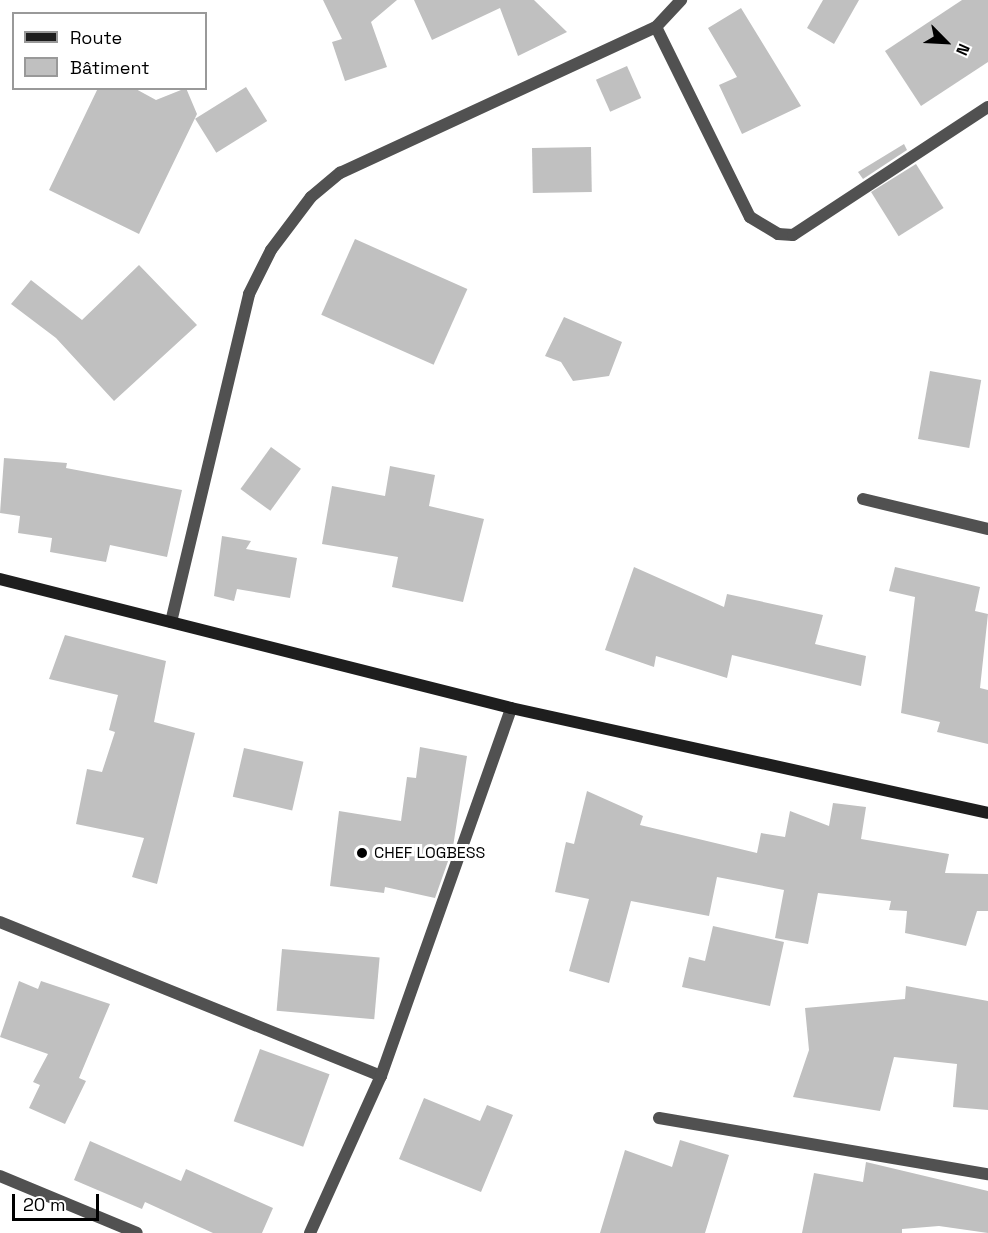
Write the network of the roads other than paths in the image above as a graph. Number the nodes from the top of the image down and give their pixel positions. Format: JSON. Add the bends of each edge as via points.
{"nodes":[{"id":1,"x":681,"y":0,"type":"edge"},
{"id":2,"x":656,"y":27,"type":"junction"},
{"id":3,"x":988,"y":107,"type":"edge"},
{"id":4,"x":863,"y":499,"type":"dead end"},
{"id":5,"x":988,"y":529,"type":"edge"},
{"id":6,"x":0,"y":579,"type":"edge"},
{"id":7,"x":171,"y":622,"type":"junction"},
{"id":8,"x":511,"y":708,"type":"junction"},
{"id":9,"x":988,"y":813,"type":"edge"},
{"id":10,"x":0,"y":922,"type":"edge"},
{"id":11,"x":381,"y":1076,"type":"junction"},
{"id":12,"x":659,"y":1118,"type":"dead end"},
{"id":13,"x":988,"y":1174,"type":"edge"},
{"id":14,"x":0,"y":1176,"type":"edge"},
{"id":15,"x":137,"y":1233,"type":"edge"},
{"id":16,"x":310,"y":1233,"type":"edge"}],
"edges":[{"from":1,"to":2,"type":"street"},
{"from":2,"to":3,"type":"street","via":[[750,217],[778,234],[793,235]]},
{"from":2,"to":7,"type":"street","via":[[340,172],[311,198],[271,250],[249,294]]},
{"from":4,"to":5,"type":"street"},
{"from":6,"to":7,"type":"main road"},
{"from":7,"to":8,"type":"main road"},
{"from":8,"to":9,"type":"main road"},
{"from":8,"to":11,"type":"street"},
{"from":10,"to":11,"type":"street"},
{"from":11,"to":16,"type":"street"},
{"from":12,"to":13,"type":"street"},
{"from":14,"to":15,"type":"street"}]}
